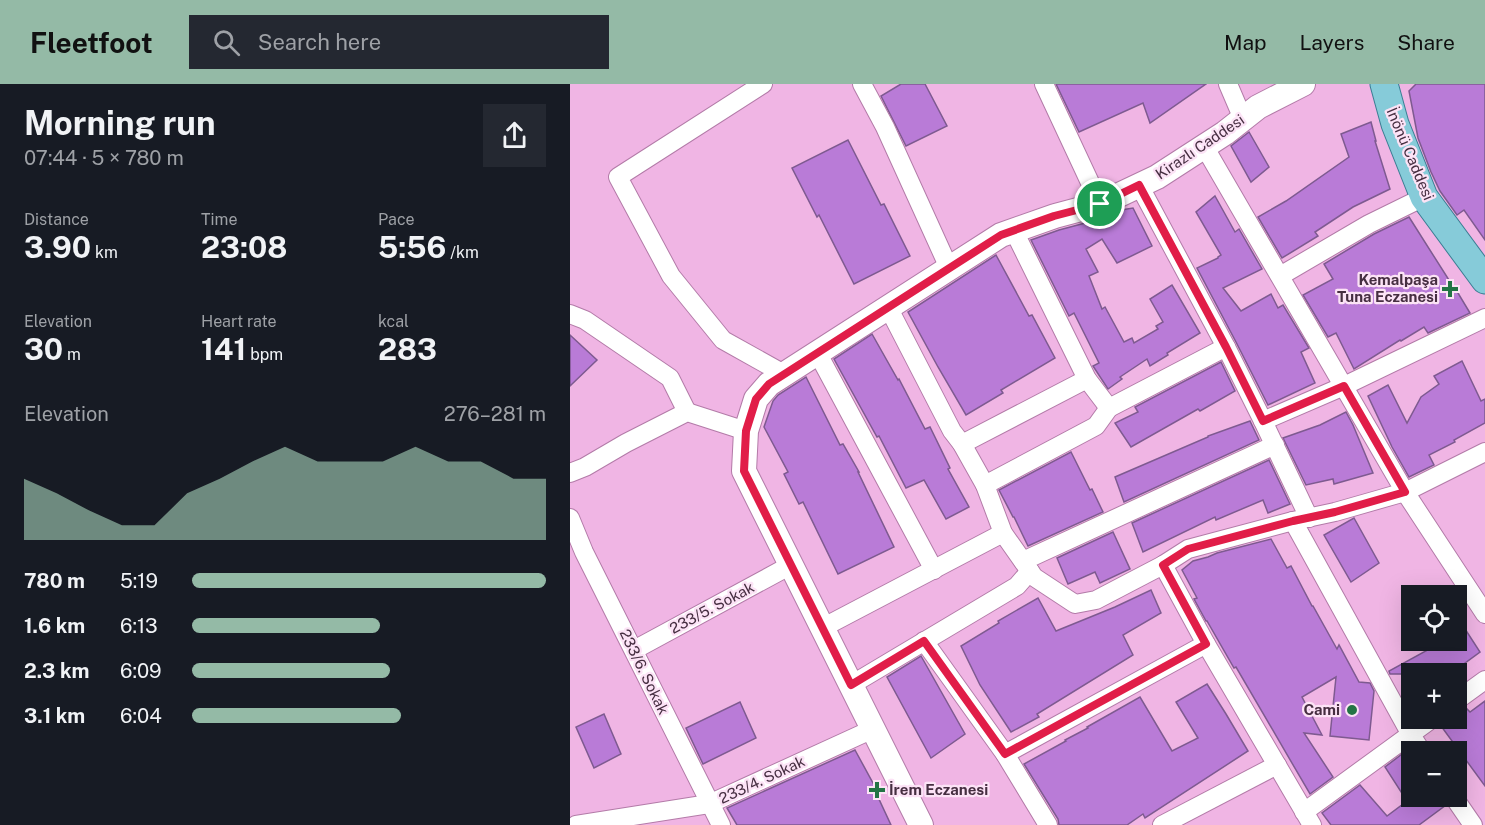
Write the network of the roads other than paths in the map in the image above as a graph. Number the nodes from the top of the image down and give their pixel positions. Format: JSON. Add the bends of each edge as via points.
{"nodes":[{"id":1,"x":763,"y":84,"type":"edge"},
{"id":2,"x":862,"y":84,"type":"edge"},
{"id":3,"x":1044,"y":84,"type":"edge"},
{"id":4,"x":1228,"y":84,"type":"edge"},
{"id":5,"x":1303,"y":84,"type":"edge"},
{"id":6,"x":1384,"y":84,"type":"edge"},
{"id":7,"x":1243,"y":119,"type":"junction"},
{"id":8,"x":1204,"y":146,"type":"junction"},
{"id":9,"x":1139,"y":185,"type":"junction"},
{"id":10,"x":1424,"y":197,"type":"junction"},
{"id":11,"x":1100,"y":204,"type":"junction"},
{"id":12,"x":1014,"y":231,"type":"junction"},
{"id":13,"x":949,"y":268,"type":"junction"},
{"id":14,"x":1280,"y":276,"type":"junction"},
{"id":15,"x":1485,"y":280,"type":"edge"},
{"id":16,"x":888,"y":307,"type":"junction"},
{"id":17,"x":570,"y":314,"type":"edge"},
{"id":18,"x":1485,"y":318,"type":"edge"},
{"id":19,"x":1226,"y":347,"type":"junction"},
{"id":20,"x":817,"y":352,"type":"junction"},
{"id":21,"x":784,"y":374,"type":"junction"},
{"id":22,"x":1087,"y":379,"type":"junction"},
{"id":23,"x":1344,"y":386,"type":"junction"},
{"id":24,"x":1109,"y":408,"type":"junction"},
{"id":25,"x":687,"y":412,"type":"junction"},
{"id":26,"x":1263,"y":421,"type":"junction"},
{"id":27,"x":746,"y":431,"type":"junction"},
{"id":28,"x":962,"y":444,"type":"junction"},
{"id":29,"x":1275,"y":445,"type":"junction"},
{"id":30,"x":1485,"y":452,"type":"edge"},
{"id":31,"x":570,"y":473,"type":"edge"},
{"id":32,"x":985,"y":485,"type":"junction"},
{"id":33,"x":1405,"y":492,"type":"junction"},
{"id":34,"x":570,"y":518,"type":"edge"},
{"id":35,"x":1301,"y":519,"type":"junction"},
{"id":36,"x":1004,"y":533,"type":"junction"},
{"id":37,"x":791,"y":565,"type":"junction"},
{"id":38,"x":1163,"y":565,"type":"junction"},
{"id":39,"x":1026,"y":566,"type":"junction"},
{"id":40,"x":934,"y":570,"type":"junction"},
{"id":41,"x":1485,"y":614,"type":"edge"},
{"id":42,"x":822,"y":628,"type":"junction"},
{"id":43,"x":924,"y":641,"type":"junction"},
{"id":44,"x":1206,"y":644,"type":"junction"},
{"id":45,"x":634,"y":650,"type":"junction"},
{"id":46,"x":1485,"y":680,"type":"edge"},
{"id":47,"x":851,"y":685,"type":"junction"},
{"id":48,"x":1467,"y":693,"type":"edge"},
{"id":49,"x":873,"y":729,"type":"junction"},
{"id":50,"x":1419,"y":729,"type":"edge"},
{"id":51,"x":1411,"y":735,"type":"junction"},
{"id":52,"x":1415,"y":741,"type":"edge"},
{"id":53,"x":1005,"y":754,"type":"junction"},
{"id":54,"x":1277,"y":765,"type":"junction"},
{"id":55,"x":710,"y":804,"type":"junction"},
{"id":56,"x":1461,"y":807,"type":"edge"},
{"id":57,"x":1308,"y":819,"type":"edge"},
{"id":58,"x":576,"y":825,"type":"edge"},
{"id":59,"x":721,"y":825,"type":"edge"},
{"id":60,"x":921,"y":825,"type":"edge"},
{"id":61,"x":1048,"y":825,"type":"edge"},
{"id":62,"x":1162,"y":825,"type":"edge"},
{"id":63,"x":1473,"y":825,"type":"edge"}],
"edges":[{"from":1,"to":21,"type":"street","via":[[618,177],[671,276],[723,340]]},
{"from":2,"to":13,"type":"street"},
{"from":3,"to":11,"type":"street"},
{"from":4,"to":7,"type":"street"},
{"from":5,"to":7,"type":"main road","name":"Kirazlı Caddesi"},
{"from":6,"to":10,"type":"main road","name":"İnönü Caddesi"},
{"from":7,"to":8,"type":"main road","name":"Kirazlı Caddesi"},
{"from":8,"to":9,"type":"main road","name":"Kirazlı Caddesi"},
{"from":8,"to":14,"type":"street"},
{"from":9,"to":11,"type":"main road","name":"Kirazlı Caddesi"},
{"from":9,"to":19,"type":"street"},
{"from":10,"to":14,"type":"street"},
{"from":10,"to":15,"type":"main road","name":"İnönü Caddesi"},
{"from":11,"to":12,"type":"main road","name":"Kirazlı Caddesi"},
{"from":12,"to":13,"type":"main road","name":"Kirazlı Caddesi"},
{"from":12,"to":22,"type":"street"},
{"from":13,"to":16,"type":"main road","name":"Kirazlı Caddesi"},
{"from":14,"to":23,"type":"street"},
{"from":16,"to":20,"type":"main road","name":"Kirazlı Caddesi"},
{"from":16,"to":28,"type":"street"},
{"from":17,"to":25,"type":"street","via":[[585,320],[670,378]]},
{"from":18,"to":23,"type":"street"},
{"from":19,"to":24,"type":"street"},
{"from":19,"to":26,"type":"street"},
{"from":20,"to":21,"type":"main road","name":"Kirazlı Caddesi"},
{"from":20,"to":40,"type":"street"},
{"from":21,"to":27,"type":"main road","name":"Kirazlı Caddesi","via":[[756,399]]},
{"from":22,"to":24,"type":"street"},
{"from":22,"to":28,"type":"street"},
{"from":23,"to":26,"type":"street"},
{"from":23,"to":33,"type":"street"},
{"from":24,"to":32,"type":"street","via":[[1096,426]]},
{"from":25,"to":27,"type":"street"},
{"from":25,"to":31,"type":"street"},
{"from":26,"to":29,"type":"street"},
{"from":27,"to":37,"type":"main road","name":"Kirazlı Caddesi","via":[[744,471]]},
{"from":28,"to":32,"type":"street"},
{"from":29,"to":35,"type":"street"},
{"from":29,"to":39,"type":"street"},
{"from":30,"to":33,"type":"street"},
{"from":32,"to":36,"type":"street"},
{"from":33,"to":35,"type":"street"},
{"from":33,"to":41,"type":"street"},
{"from":34,"to":45,"type":"street","name":"233/6. Sokak"},
{"from":35,"to":38,"type":"street","via":[[1188,549]]},
{"from":35,"to":51,"type":"street"},
{"from":36,"to":39,"type":"street"},
{"from":36,"to":40,"type":"street"},
{"from":37,"to":42,"type":"main road","name":"Kirazlı Caddesi"},
{"from":37,"to":45,"type":"street","name":"233/5. Sokak"},
{"from":38,"to":39,"type":"street","via":[[1096,600],[1075,604],[1034,577]]},
{"from":38,"to":44,"type":"street"},
{"from":39,"to":43,"type":"street","via":[[1017,586]]},
{"from":40,"to":42,"type":"street"},
{"from":42,"to":47,"type":"main road","name":"Kirazlı Caddesi"},
{"from":43,"to":47,"type":"street"},
{"from":43,"to":53,"type":"street"},
{"from":44,"to":53,"type":"street"},
{"from":44,"to":54,"type":"street"},
{"from":45,"to":55,"type":"street","name":"233/6. Sokak"},
{"from":46,"to":48,"type":"street"},
{"from":47,"to":49,"type":"main road","name":"Kirazlı Caddesi"},
{"from":49,"to":55,"type":"street","name":"233/4. Sokak"},
{"from":49,"to":60,"type":"main road","name":"Kirazlı Caddesi"},
{"from":50,"to":51,"type":"street"},
{"from":51,"to":52,"type":"street"},
{"from":51,"to":57,"type":"street"},
{"from":53,"to":61,"type":"street"},
{"from":54,"to":57,"type":"street"},
{"from":54,"to":62,"type":"street"},
{"from":55,"to":58,"type":"street","name":"233/4. Sokak"},
{"from":55,"to":59,"type":"street","name":"233/6. Sokak"},
{"from":56,"to":63,"type":"street"}]}
